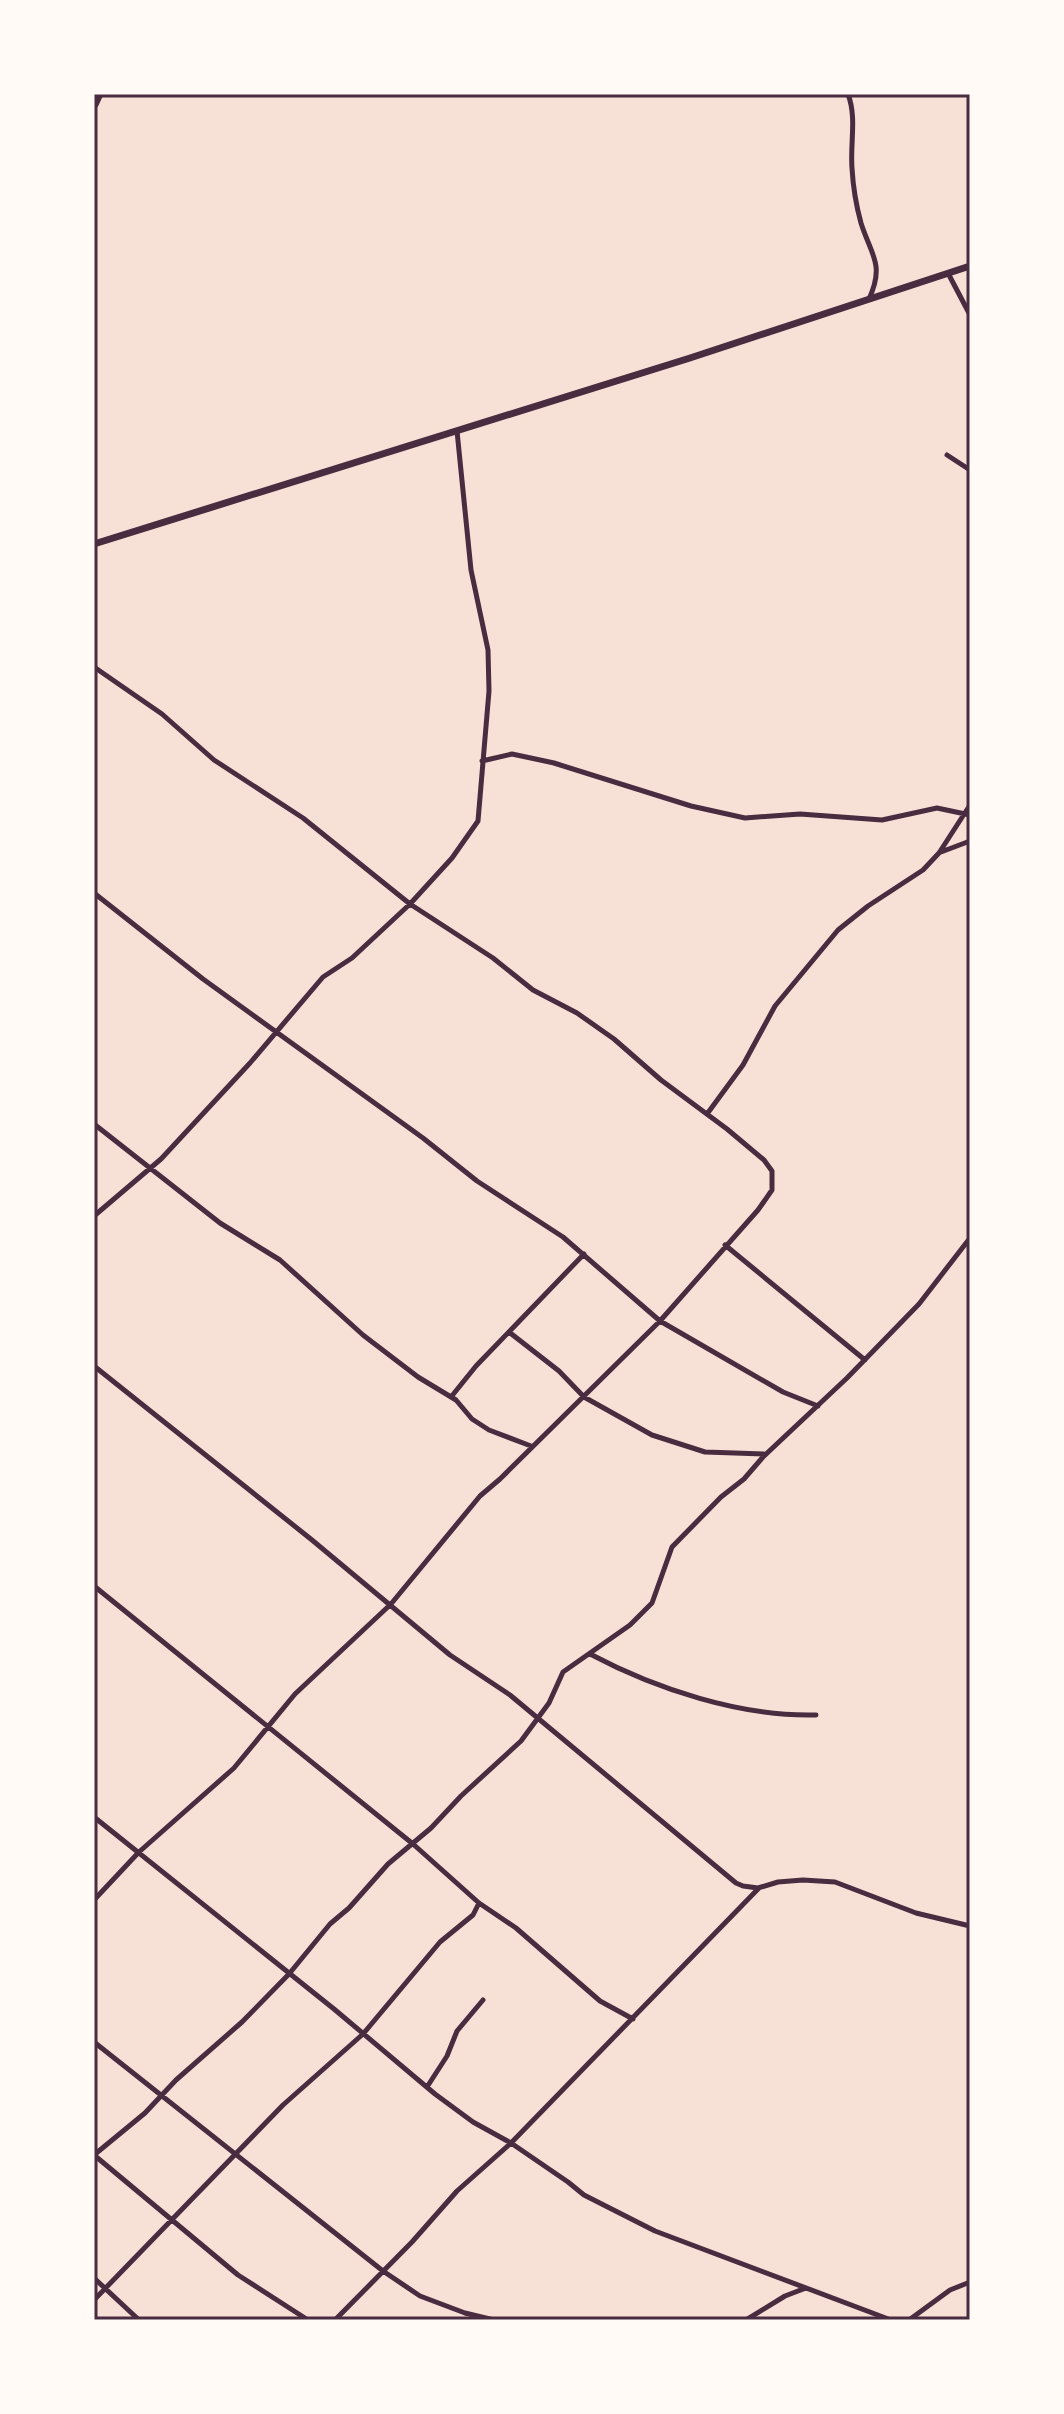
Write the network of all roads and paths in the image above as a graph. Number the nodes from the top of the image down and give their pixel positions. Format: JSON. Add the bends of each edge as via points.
{"nodes":[{"id":1,"x":101,"y":94,"type":"edge"},
{"id":2,"x":848,"y":94,"type":"edge"},
{"id":3,"x":94,"y":98,"type":"edge"},
{"id":4,"x":96,"y":106,"type":"junction"},
{"id":5,"x":94,"y":114,"type":"edge"},
{"id":6,"x":970,"y":266,"type":"edge"},
{"id":7,"x":949,"y":275,"type":"junction"},
{"id":8,"x":868,"y":301,"type":"junction"},
{"id":9,"x":970,"y":315,"type":"edge"},
{"id":10,"x":457,"y":431,"type":"junction"},
{"id":11,"x":947,"y":455,"type":"dead end"},
{"id":12,"x":970,"y":470,"type":"edge"},
{"id":13,"x":94,"y":544,"type":"edge"},
{"id":14,"x":94,"y":667,"type":"edge"},
{"id":15,"x":482,"y":761,"type":"junction"},
{"id":16,"x":970,"y":805,"type":"edge"},
{"id":17,"x":968,"y":814,"type":"edge"},
{"id":18,"x":970,"y":841,"type":"edge"},
{"id":19,"x":939,"y":853,"type":"junction"},
{"id":20,"x":94,"y":893,"type":"edge"},
{"id":21,"x":410,"y":904,"type":"junction"},
{"id":22,"x":277,"y":1031,"type":"junction"},
{"id":23,"x":707,"y":1114,"type":"junction"},
{"id":24,"x":94,"y":1124,"type":"edge"},
{"id":25,"x":148,"y":1169,"type":"junction"},
{"id":26,"x":94,"y":1216,"type":"edge"},
{"id":27,"x":970,"y":1238,"type":"edge"},
{"id":28,"x":725,"y":1245,"type":"junction"},
{"id":29,"x":584,"y":1254,"type":"junction"},
{"id":30,"x":660,"y":1321,"type":"junction"},
{"id":31,"x":509,"y":1332,"type":"junction"},
{"id":32,"x":865,"y":1360,"type":"junction"},
{"id":33,"x":94,"y":1366,"type":"edge"},
{"id":34,"x":451,"y":1397,"type":"junction"},
{"id":35,"x":584,"y":1397,"type":"junction"},
{"id":36,"x":818,"y":1406,"type":"junction"},
{"id":37,"x":532,"y":1446,"type":"junction"},
{"id":38,"x":765,"y":1454,"type":"junction"},
{"id":39,"x":94,"y":1586,"type":"edge"},
{"id":40,"x":391,"y":1604,"type":"junction"},
{"id":41,"x":590,"y":1654,"type":"junction"},
{"id":42,"x":816,"y":1715,"type":"dead end"},
{"id":43,"x":539,"y":1720,"type":"junction"},
{"id":44,"x":268,"y":1728,"type":"junction"},
{"id":45,"x":94,"y":1817,"type":"edge"},
{"id":46,"x":413,"y":1844,"type":"junction"},
{"id":47,"x":139,"y":1852,"type":"junction"},
{"id":48,"x":758,"y":1888,"type":"junction"},
{"id":49,"x":94,"y":1900,"type":"edge"},
{"id":50,"x":479,"y":1903,"type":"junction"},
{"id":51,"x":970,"y":1926,"type":"edge"},
{"id":52,"x":289,"y":1974,"type":"junction"},
{"id":53,"x":483,"y":2000,"type":"dead end"},
{"id":54,"x":633,"y":2019,"type":"junction"},
{"id":55,"x":363,"y":2034,"type":"junction"},
{"id":56,"x":94,"y":2042,"type":"edge"},
{"id":57,"x":427,"y":2087,"type":"junction"},
{"id":58,"x":161,"y":2097,"type":"junction"},
{"id":59,"x":511,"y":2143,"type":"junction"},
{"id":60,"x":94,"y":2155,"type":"edge"},
{"id":61,"x":235,"y":2155,"type":"junction"},
{"id":62,"x":173,"y":2218,"type":"junction"},
{"id":63,"x":383,"y":2271,"type":"junction"},
{"id":64,"x":94,"y":2278,"type":"edge"},
{"id":65,"x":970,"y":2282,"type":"edge"},
{"id":66,"x":807,"y":2288,"type":"junction"},
{"id":67,"x":104,"y":2289,"type":"junction"},
{"id":68,"x":94,"y":2300,"type":"edge"},
{"id":69,"x":139,"y":2320,"type":"edge"},
{"id":70,"x":308,"y":2320,"type":"edge"},
{"id":71,"x":335,"y":2320,"type":"edge"},
{"id":72,"x":494,"y":2320,"type":"edge"},
{"id":73,"x":746,"y":2320,"type":"edge"},
{"id":74,"x":891,"y":2320,"type":"edge"},
{"id":75,"x":909,"y":2320,"type":"edge"}],
"edges":[{"from":1,"to":4,"type":"street"},
{"from":2,"to":8,"type":"street","via":[[854,192],[878,281]]},
{"from":3,"to":4,"type":"street"},
{"from":4,"to":5,"type":"street"},
{"from":6,"to":7,"type":"main road"},
{"from":7,"to":8,"type":"main road"},
{"from":7,"to":9,"type":"street"},
{"from":8,"to":10,"type":"main road"},
{"from":10,"to":13,"type":"main road"},
{"from":10,"to":15,"type":"street","via":[[470,559],[488,650]]},
{"from":11,"to":12,"type":"street"},
{"from":14,"to":21,"type":"street","via":[[162,714],[207,754],[303,818]]},
{"from":15,"to":17,"type":"street","via":[[512,754],[554,763],[745,818],[800,814],[882,820],[937,808]]},
{"from":15,"to":21,"type":"street","via":[[478,821]]},
{"from":16,"to":17,"type":"street"},
{"from":17,"to":19,"type":"street"},
{"from":18,"to":19,"type":"street"},
{"from":19,"to":23,"type":"street","via":[[838,930],[775,1006],[743,1065]]},
{"from":20,"to":22,"type":"street"},
{"from":21,"to":22,"type":"street","via":[[344,965],[323,977]]},
{"from":21,"to":23,"type":"street","via":[[614,1039]]},
{"from":22,"to":25,"type":"street"},
{"from":22,"to":29,"type":"street","via":[[454,1165]]},
{"from":23,"to":28,"type":"street","via":[[764,1160],[773,1177],[766,1199]]},
{"from":24,"to":25,"type":"street"},
{"from":25,"to":26,"type":"street"},
{"from":25,"to":34,"type":"street","via":[[280,1260],[371,1342]]},
{"from":27,"to":32,"type":"street","via":[[919,1304]]},
{"from":28,"to":30,"type":"street"},
{"from":28,"to":32,"type":"street"},
{"from":29,"to":30,"type":"street"},
{"from":29,"to":31,"type":"street"},
{"from":30,"to":35,"type":"street"},
{"from":30,"to":36,"type":"street","via":[[783,1392]]},
{"from":31,"to":34,"type":"street"},
{"from":31,"to":35,"type":"street"},
{"from":32,"to":36,"type":"street"},
{"from":33,"to":40,"type":"street"},
{"from":34,"to":37,"type":"street","via":[[481,1425]]},
{"from":35,"to":37,"type":"street"},
{"from":35,"to":38,"type":"street","via":[[652,1435],[690,1448]]},
{"from":36,"to":38,"type":"street"},
{"from":37,"to":40,"type":"street","via":[[480,1496]]},
{"from":38,"to":41,"type":"street","via":[[672,1547],[652,1603]]},
{"from":39,"to":44,"type":"street"},
{"from":40,"to":43,"type":"street"},
{"from":40,"to":44,"type":"street","via":[[295,1694]]},
{"from":41,"to":42,"type":"street","via":[[664,1687],[781,1715]]},
{"from":41,"to":43,"type":"street","via":[[563,1672]]},
{"from":43,"to":46,"type":"street"},
{"from":43,"to":48,"type":"street","via":[[723,1873],[743,1886]]},
{"from":44,"to":46,"type":"street"},
{"from":44,"to":47,"type":"street","via":[[234,1768]]},
{"from":45,"to":47,"type":"street"},
{"from":46,"to":50,"type":"street"},
{"from":46,"to":52,"type":"street","via":[[330,1924]]},
{"from":47,"to":49,"type":"street"},
{"from":47,"to":52,"type":"street"},
{"from":48,"to":51,"type":"street","via":[[803,1880],[835,1882],[916,1913]]},
{"from":48,"to":54,"type":"street"},
{"from":50,"to":54,"type":"street","via":[[600,2001]]},
{"from":50,"to":55,"type":"street"},
{"from":52,"to":55,"type":"street"},
{"from":52,"to":58,"type":"street"},
{"from":53,"to":57,"type":"street","via":[[457,2031]]},
{"from":54,"to":59,"type":"street"},
{"from":55,"to":57,"type":"street"},
{"from":55,"to":61,"type":"street"},
{"from":56,"to":58,"type":"street"},
{"from":57,"to":59,"type":"street"},
{"from":58,"to":60,"type":"street"},
{"from":58,"to":61,"type":"street"},
{"from":59,"to":63,"type":"street","via":[[457,2191]]},
{"from":59,"to":66,"type":"street","via":[[599,2205]]},
{"from":60,"to":62,"type":"street"},
{"from":61,"to":62,"type":"street"},
{"from":61,"to":63,"type":"street"},
{"from":62,"to":67,"type":"street"},
{"from":62,"to":70,"type":"street","via":[[238,2275]]},
{"from":63,"to":71,"type":"street"},
{"from":63,"to":72,"type":"street","via":[[420,2296]]},
{"from":64,"to":67,"type":"street"},
{"from":65,"to":75,"type":"street"},
{"from":66,"to":73,"type":"street"},
{"from":66,"to":74,"type":"street"},
{"from":67,"to":68,"type":"street"},
{"from":67,"to":69,"type":"street"}]}
